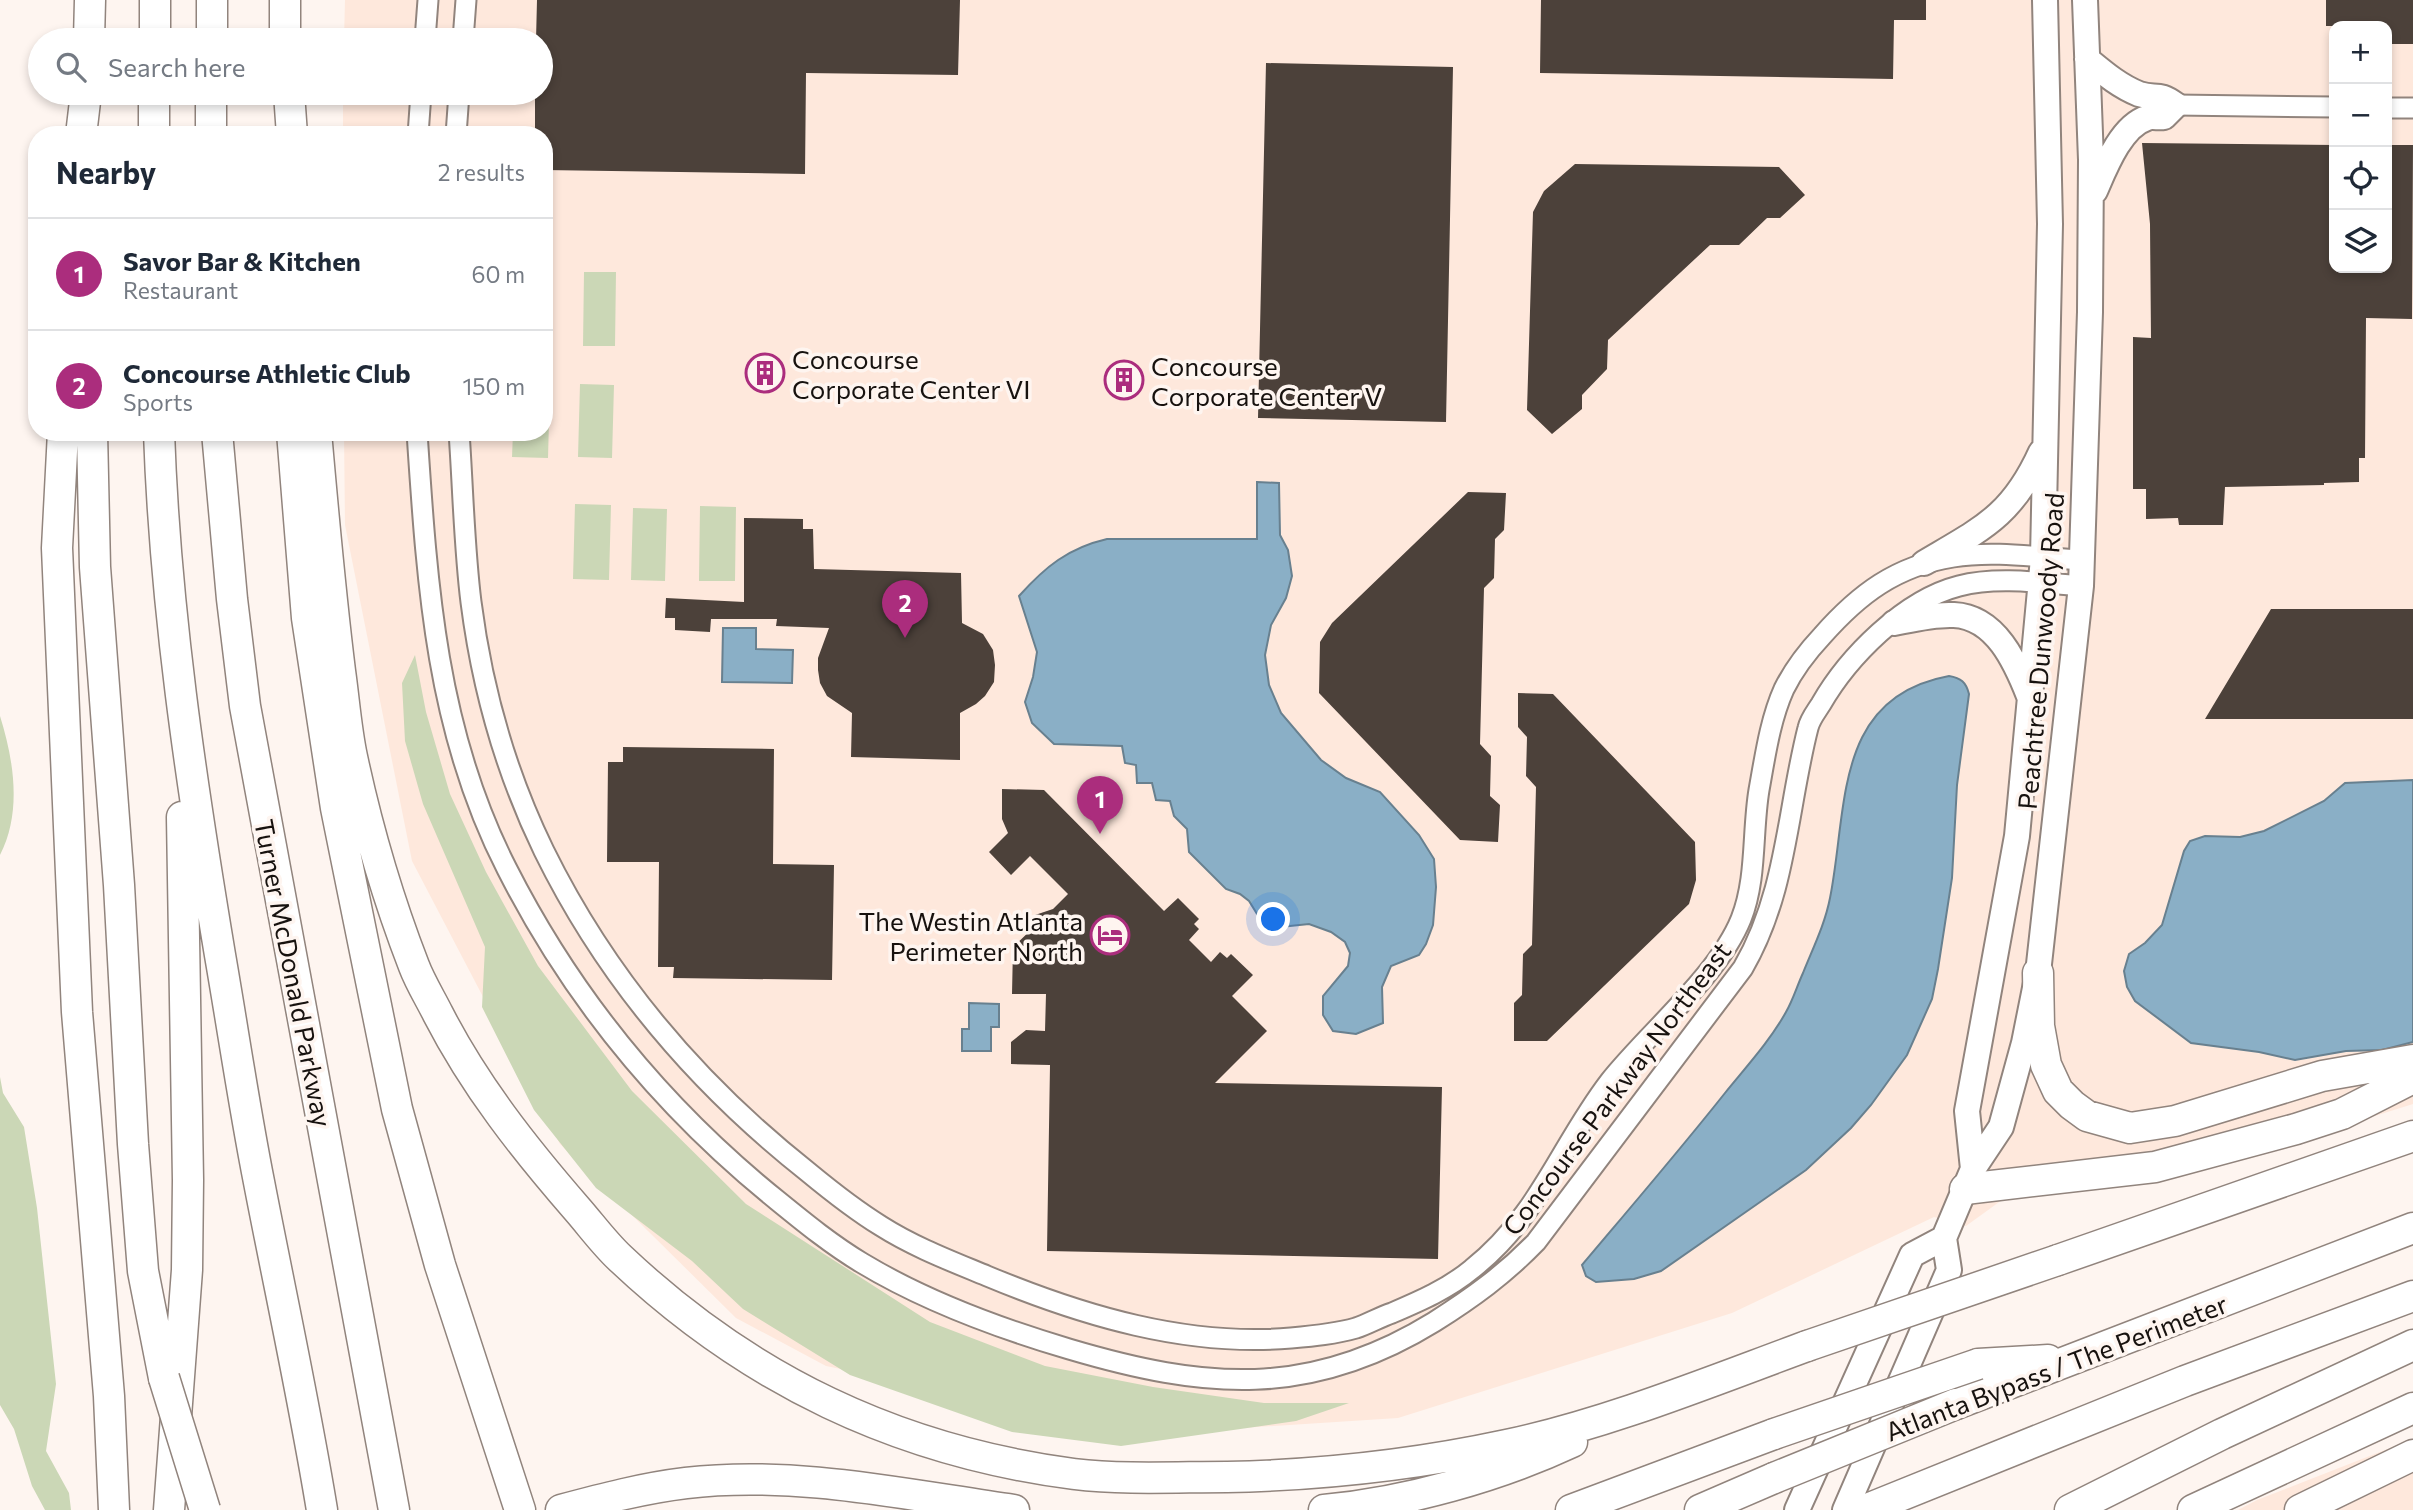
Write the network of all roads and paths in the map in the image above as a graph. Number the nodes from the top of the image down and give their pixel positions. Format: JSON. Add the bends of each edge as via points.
{"nodes":[{"id":1,"x":90,"y":0,"type":"edge"},
{"id":2,"x":155,"y":0,"type":"edge"},
{"id":3,"x":212,"y":0,"type":"edge"},
{"id":4,"x":285,"y":0,"type":"edge"},
{"id":5,"x":428,"y":0,"type":"edge"},
{"id":6,"x":466,"y":0,"type":"edge"},
{"id":7,"x":2045,"y":0,"type":"edge"},
{"id":8,"x":2085,"y":0,"type":"edge"},
{"id":9,"x":89,"y":28,"type":"edge"},
{"id":10,"x":155,"y":28,"type":"edge"},
{"id":11,"x":212,"y":28,"type":"edge"},
{"id":12,"x":285,"y":28,"type":"edge"},
{"id":13,"x":426,"y":28,"type":"edge"},
{"id":14,"x":464,"y":28,"type":"edge"},
{"id":15,"x":2087,"y":59,"type":"junction"},
{"id":16,"x":86,"y":105,"type":"edge"},
{"id":17,"x":89,"y":105,"type":"edge"},
{"id":18,"x":155,"y":105,"type":"edge"},
{"id":19,"x":211,"y":105,"type":"edge"},
{"id":20,"x":286,"y":105,"type":"edge"},
{"id":21,"x":288,"y":105,"type":"edge"},
{"id":22,"x":420,"y":105,"type":"edge"},
{"id":23,"x":459,"y":105,"type":"edge"},
{"id":24,"x":2176,"y":105,"type":"junction"},
{"id":25,"x":2329,"y":107,"type":"edge"},
{"id":26,"x":2392,"y":107,"type":"edge"},
{"id":27,"x":2413,"y":108,"type":"edge"},
{"id":28,"x":82,"y":126,"type":"edge"},
{"id":29,"x":90,"y":126,"type":"edge"},
{"id":30,"x":154,"y":126,"type":"edge"},
{"id":31,"x":211,"y":126,"type":"edge"},
{"id":32,"x":285,"y":126,"type":"edge"},
{"id":33,"x":291,"y":126,"type":"edge"},
{"id":34,"x":419,"y":126,"type":"edge"},
{"id":35,"x":457,"y":126,"type":"edge"},
{"id":36,"x":2090,"y":201,"type":"junction"},
{"id":37,"x":63,"y":441,"type":"edge"},
{"id":38,"x":92,"y":441,"type":"edge"},
{"id":39,"x":160,"y":441,"type":"edge"},
{"id":40,"x":218,"y":441,"type":"edge"},
{"id":41,"x":293,"y":441,"type":"edge"},
{"id":42,"x":317,"y":441,"type":"edge"},
{"id":43,"x":418,"y":441,"type":"edge"},
{"id":44,"x":460,"y":441,"type":"edge"},
{"id":45,"x":2045,"y":441,"type":"junction"},
{"id":46,"x":2043,"y":558,"type":"junction"},
{"id":47,"x":2083,"y":560,"type":"junction"},
{"id":48,"x":1924,"y":563,"type":"junction"},
{"id":49,"x":2040,"y":583,"type":"junction"},
{"id":50,"x":2081,"y":586,"type":"junction"},
{"id":51,"x":1894,"y":622,"type":"junction"},
{"id":52,"x":2030,"y":699,"type":"junction"},
{"id":53,"x":182,"y":711,"type":"junction"},
{"id":54,"x":2038,"y":973,"type":"junction"},
{"id":55,"x":2413,"y":1060,"type":"edge"},
{"id":56,"x":2413,"y":1078,"type":"edge"},
{"id":57,"x":2413,"y":1136,"type":"edge"},
{"id":58,"x":1969,"y":1179,"type":"junction"},
{"id":59,"x":2413,"y":1228,"type":"edge"},
{"id":60,"x":1944,"y":1238,"type":"junction"},
{"id":61,"x":2413,"y":1296,"type":"edge"},
{"id":62,"x":2413,"y":1345,"type":"edge"},
{"id":63,"x":2076,"y":1358,"type":"junction"},
{"id":64,"x":1648,"y":1405,"type":"junction"},
{"id":65,"x":2413,"y":1408,"type":"edge"},
{"id":66,"x":2413,"y":1422,"type":"edge"},
{"id":67,"x":2413,"y":1455,"type":"edge"},
{"id":68,"x":2214,"y":1506,"type":"edge"},
{"id":69,"x":114,"y":1510,"type":"edge"},
{"id":70,"x":169,"y":1510,"type":"edge"},
{"id":71,"x":205,"y":1510,"type":"edge"},
{"id":72,"x":322,"y":1510,"type":"edge"},
{"id":73,"x":394,"y":1510,"type":"edge"},
{"id":74,"x":520,"y":1510,"type":"edge"},
{"id":75,"x":561,"y":1510,"type":"edge"},
{"id":76,"x":1014,"y":1510,"type":"edge"},
{"id":77,"x":1324,"y":1510,"type":"edge"},
{"id":78,"x":1571,"y":1510,"type":"edge"},
{"id":79,"x":1700,"y":1510,"type":"edge"},
{"id":80,"x":1797,"y":1510,"type":"edge"},
{"id":81,"x":1845,"y":1510,"type":"edge"},
{"id":82,"x":1865,"y":1510,"type":"edge"},
{"id":83,"x":2070,"y":1510,"type":"edge"},
{"id":84,"x":2300,"y":1510,"type":"edge"}],
"edges":[{"from":1,"to":9,"type":"highway"},
{"from":2,"to":10,"type":"highway"},
{"from":3,"to":11,"type":"highway"},
{"from":4,"to":12,"type":"highway"},
{"from":5,"to":13,"type":"street"},
{"from":6,"to":14,"type":"street"},
{"from":7,"to":45,"type":"main road","name":"Peachtree Dunwoody Road","via":[[2050,224]]},
{"from":8,"to":15,"type":"main road","name":"Peachtree Dunwoody Road"},
{"from":15,"to":24,"type":"main road","via":[[2126,89],[2144,96],[2164,96]]},
{"from":15,"to":36,"type":"main road","name":"Peachtree Dunwoody Road"},
{"from":16,"to":28,"type":"highway"},
{"from":17,"to":29,"type":"highway"},
{"from":18,"to":30,"type":"highway"},
{"from":19,"to":31,"type":"highway"},
{"from":20,"to":32,"type":"highway"},
{"from":21,"to":33,"type":"highway"},
{"from":22,"to":34,"type":"street"},
{"from":23,"to":35,"type":"street"},
{"from":24,"to":25,"type":"street"},
{"from":24,"to":36,"type":"main road","via":[[2164,117],[2147,118],[2128,132]]},
{"from":26,"to":27,"type":"street"},
{"from":36,"to":47,"type":"main road","name":"Peachtree Dunwoody Road"},
{"from":37,"to":69,"type":"highway","via":[[57,548],[76,998]]},
{"from":38,"to":71,"type":"highway","bridge":true,"via":[[95,567],[144,1271],[164,1378]]},
{"from":39,"to":53,"type":"highway"},
{"from":40,"to":73,"type":"highway","name":"Turner McDonald Parkway","via":[[245,706]]},
{"from":41,"to":74,"type":"highway","via":[[307,618],[334,794],[397,1109],[440,1265]]},
{"from":42,"to":64,"type":"highway","via":[[329,589],[352,755],[382,871],[415,971],[451,1040],[500,1116],[551,1180],[617,1255],[735,1351],[843,1411],[905,1434],[979,1456],[1077,1474],[1281,1476],[1395,1467],[1512,1444]]},
{"from":43,"to":51,"type":"street","name":"Concourse Parkway Northeast","via":[[435,638],[464,764],[506,868],[564,970],[637,1067],[741,1171],[859,1262],[907,1288],[1040,1341],[1175,1375],[1274,1380],[1364,1359],[1405,1340],[1480,1293],[1536,1242],[1744,968],[1770,911],[1809,724],[1834,682],[1866,645]]},
{"from":44,"to":48,"type":"street","name":"Concourse Parkway Northeast","via":[[471,601],[487,696],[504,751],[522,802],[570,900],[599,948],[669,1040],[768,1140],[881,1227],[925,1251],[1087,1313],[1230,1340],[1317,1336],[1356,1328],[1465,1276],[1517,1226],[1613,1077],[1696,985],[1737,930],[1747,903],[1759,793],[1775,713],[1800,662],[1863,594]]},
{"from":45,"to":46,"type":"main road","name":"Peachtree Dunwoody Road"},
{"from":45,"to":48,"type":"main road","via":[[2030,476],[2010,505],[1982,529]]},
{"from":46,"to":47,"type":"street","name":"Concourse Parkway Northeast"},
{"from":46,"to":48,"type":"street","name":"Concourse Parkway Northeast","via":[[1959,556]]},
{"from":46,"to":49,"type":"main road","name":"Peachtree Dunwoody Road"},
{"from":47,"to":50,"type":"main road","name":"Peachtree Dunwoody Road"},
{"from":49,"to":50,"type":"street","name":"Concourse Parkway Northeast"},
{"from":49,"to":51,"type":"street","name":"Concourse Parkway Northeast","via":[[1960,586],[1910,609]]},
{"from":49,"to":52,"type":"main road","name":"Peachtree Dunwoody Road"},
{"from":50,"to":54,"type":"main road","name":"Peachtree Dunwoody Road"},
{"from":51,"to":52,"type":"main road","via":[[1958,615],[1980,624],[2006,646]]},
{"from":52,"to":58,"type":"main road","name":"Peachtree Dunwoody Road","via":[[2017,836],[1967,1111]]},
{"from":53,"to":70,"type":"highway","via":[[187,1270]]},
{"from":53,"to":72,"type":"highway","via":[[258,1178]]},
{"from":54,"to":55,"type":"highway","via":[[2039,1026],[2046,1065],[2059,1091],[2087,1116],[2130,1128],[2175,1121],[2322,1076]]},
{"from":54,"to":58,"type":"main road","name":"Peachtree Dunwoody Road","via":[[2001,1127]]},
{"from":56,"to":58,"type":"highway","via":[[2342,1114],[2155,1167]]},
{"from":57,"to":64,"type":"highway","bridge":true},
{"from":58,"to":60,"type":"main road","name":"Peachtree Dunwoody Road"},
{"from":59,"to":63,"type":"highway","name":"Atlanta Bypass / The Perimeter"},
{"from":60,"to":80,"type":"main road","via":[[1912,1255]]},
{"from":60,"to":81,"type":"main road","name":"Peachtree Dunwoody Road","via":[[1949,1270]]},
{"from":61,"to":82,"type":"highway","via":[[2185,1381]]},
{"from":62,"to":83,"type":"highway"},
{"from":63,"to":78,"type":"highway","bridge":true,"via":[[1979,1364]]},
{"from":63,"to":79,"type":"highway","name":"Atlanta Bypass / The Perimeter","bridge":true},
{"from":64,"to":77,"type":"highway","via":[[1536,1459],[1478,1478]]},
{"from":65,"to":68,"type":"highway"},
{"from":66,"to":68,"type":"highway"},
{"from":67,"to":84,"type":"highway"},
{"from":75,"to":76,"type":"highway","via":[[687,1483],[762,1480],[845,1486]]}]}
